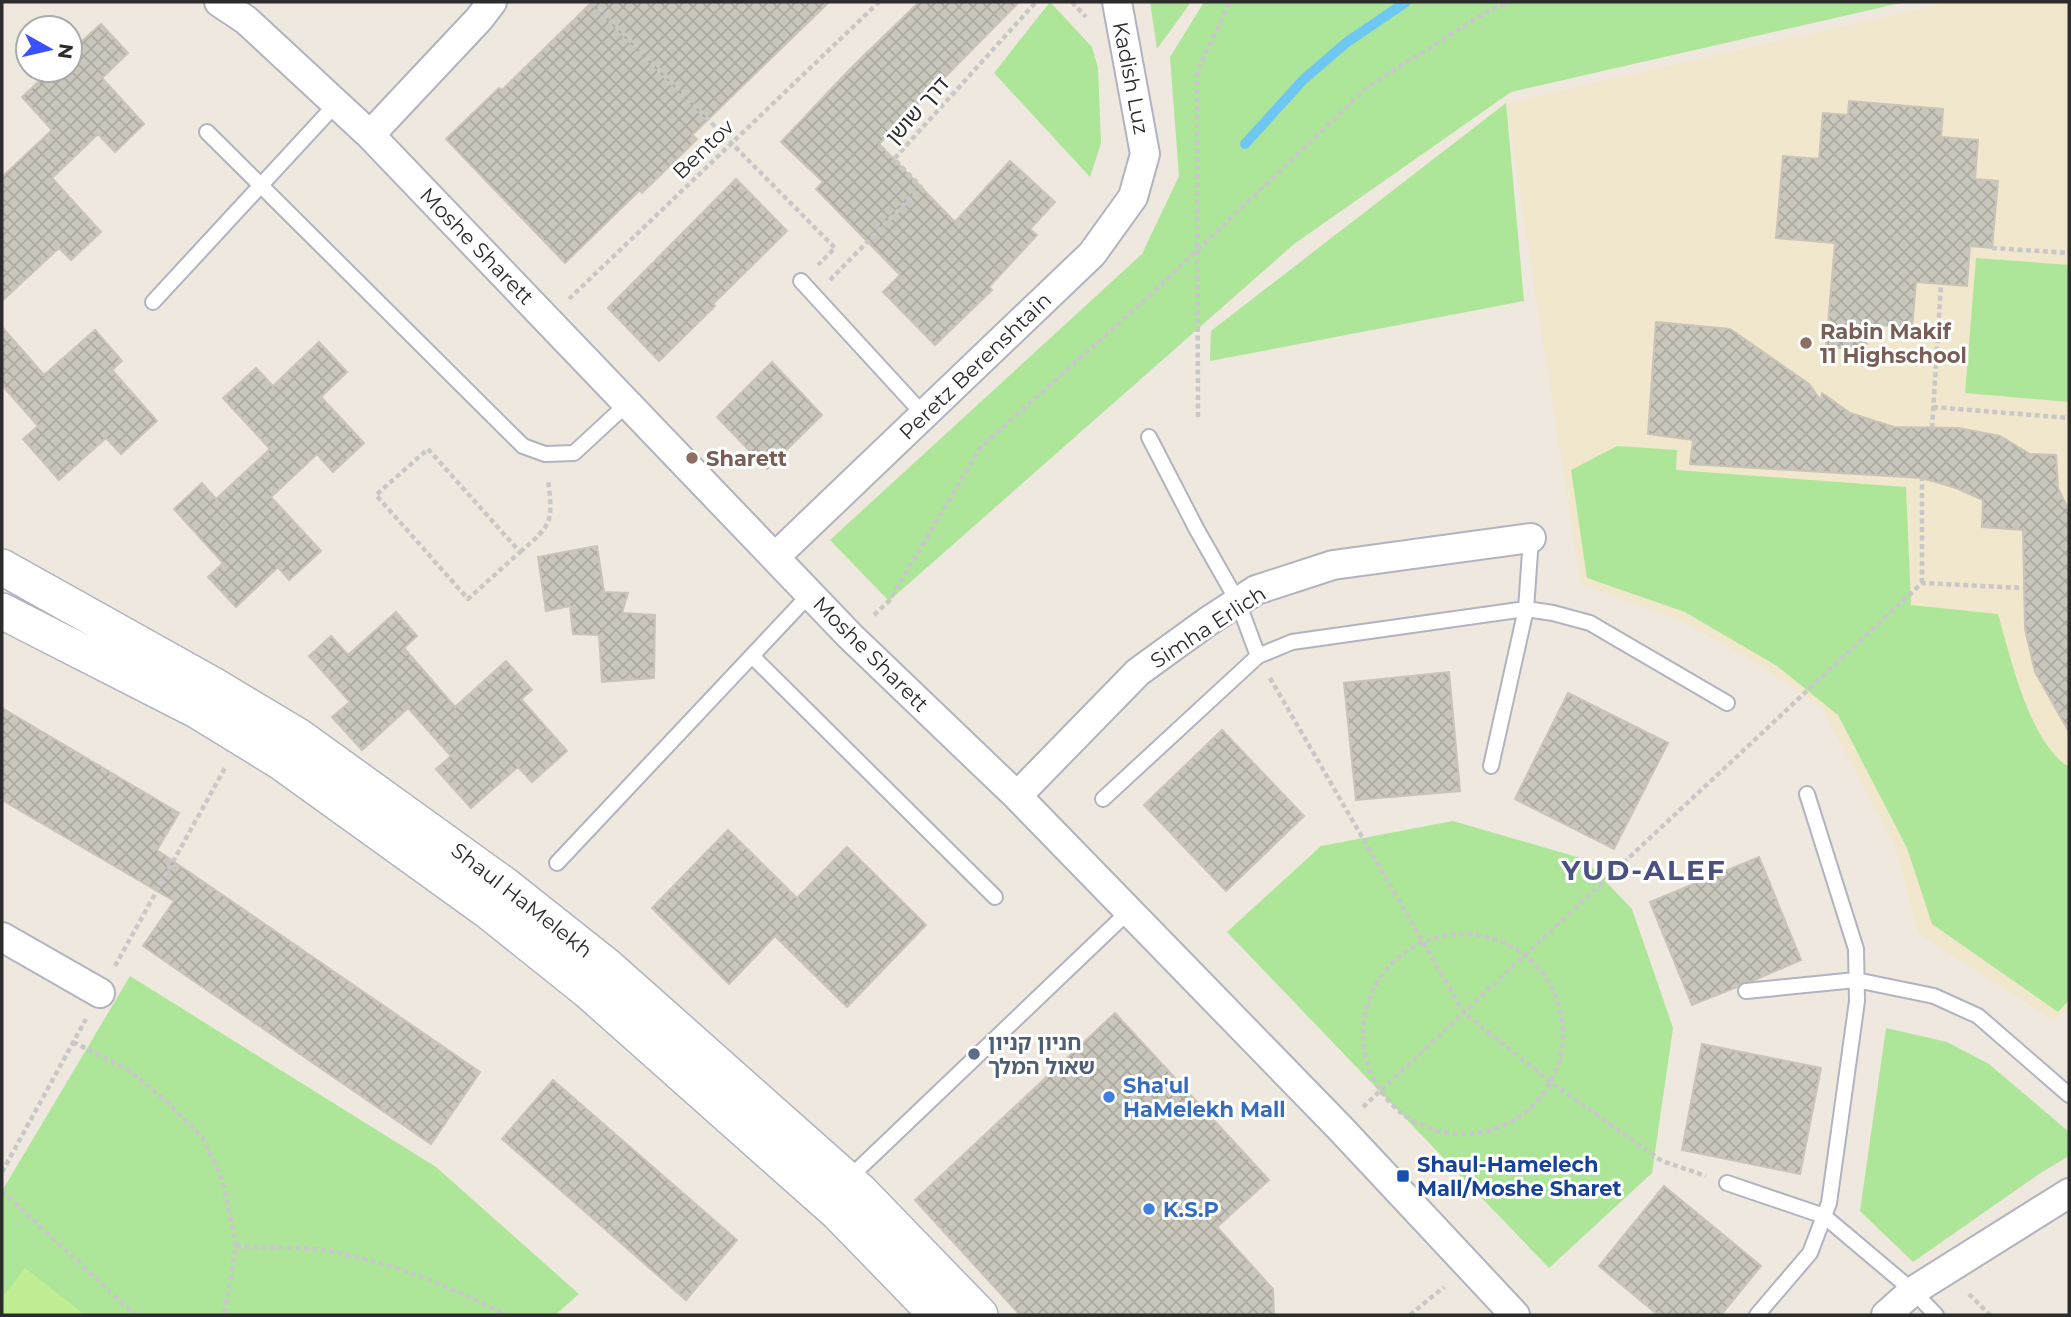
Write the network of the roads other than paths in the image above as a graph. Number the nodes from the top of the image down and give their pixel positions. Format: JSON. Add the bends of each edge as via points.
{"nodes":[{"id":1,"x":219,"y":2,"type":"edge"},
{"id":2,"x":492,"y":2,"type":"edge"},
{"id":3,"x":1117,"y":2,"type":"edge"},
{"id":4,"x":336,"y":104,"type":"junction"},
{"id":5,"x":207,"y":132,"type":"dead end"},
{"id":6,"x":370,"y":135,"type":"junction"},
{"id":7,"x":1145,"y":154,"type":"joint"},
{"id":8,"x":261,"y":186,"type":"junction"},
{"id":9,"x":800,"y":282,"type":"dead end"},
{"id":10,"x":153,"y":302,"type":"dead end"},
{"id":11,"x":628,"y":403,"type":"junction"},
{"id":12,"x":924,"y":415,"type":"junction"},
{"id":13,"x":1149,"y":438,"type":"dead end"},
{"id":14,"x":1531,"y":538,"type":"joint"},
{"id":15,"x":775,"y":557,"type":"junction"},
{"id":16,"x":2,"y":567,"type":"edge"},
{"id":17,"x":810,"y":594,"type":"junction"},
{"id":18,"x":1238,"y":602,"type":"junction"},
{"id":19,"x":1526,"y":609,"type":"junction"},
{"id":20,"x":2,"y":611,"type":"edge"},
{"id":21,"x":752,"y":656,"type":"junction"},
{"id":22,"x":1258,"y":656,"type":"junction"},
{"id":23,"x":1727,"y":703,"type":"dead end"},
{"id":24,"x":1491,"y":766,"type":"dead end"},
{"id":25,"x":1807,"y":794,"type":"dead end"},
{"id":26,"x":1017,"y":796,"type":"junction"},
{"id":27,"x":1103,"y":799,"type":"dead end"},
{"id":28,"x":557,"y":863,"type":"dead end"},
{"id":29,"x":995,"y":897,"type":"dead end"},
{"id":30,"x":1129,"y":911,"type":"junction"},
{"id":31,"x":2,"y":937,"type":"edge"},
{"id":32,"x":1856,"y":980,"type":"junction"},
{"id":33,"x":1746,"y":992,"type":"dead end"},
{"id":34,"x":100,"y":993,"type":"road end"},
{"id":35,"x":2069,"y":1095,"type":"edge"},
{"id":36,"x":847,"y":1180,"type":"junction"},
{"id":37,"x":1727,"y":1183,"type":"road end"},
{"id":38,"x":2069,"y":1193,"type":"edge"},
{"id":39,"x":1824,"y":1216,"type":"junction"},
{"id":40,"x":1913,"y":1291,"type":"junction"},
{"id":41,"x":937,"y":1315,"type":"edge"},
{"id":42,"x":980,"y":1315,"type":"edge"},
{"id":43,"x":1514,"y":1315,"type":"edge"},
{"id":44,"x":1757,"y":1315,"type":"edge"},
{"id":45,"x":1886,"y":1315,"type":"edge"},
{"id":46,"x":1936,"y":1315,"type":"edge"}],
"edges":[{"from":1,"to":4,"type":"street","name":"Moshe Sharett","via":[[246,20]]},
{"from":2,"to":6,"type":"street"},
{"from":3,"to":7,"type":"street","name":"Kadish Luz"},
{"from":4,"to":6,"type":"street","name":"Moshe Sharett"},
{"from":4,"to":8,"type":"lane"},
{"from":5,"to":8,"type":"lane"},
{"from":6,"to":11,"type":"street","name":"Moshe Sharett"},
{"from":7,"to":12,"type":"street","name":"Peretz Berenshtain","via":[[1133,197],[1092,254]]},
{"from":8,"to":10,"type":"lane"},
{"from":8,"to":11,"type":"lane","via":[[523,446],[545,454],[574,453]]},
{"from":9,"to":12,"type":"lane"},
{"from":11,"to":15,"type":"street","name":"Moshe Sharett"},
{"from":12,"to":15,"type":"street","name":"Peretz Berenshtain"},
{"from":13,"to":18,"type":"lane"},
{"from":14,"to":18,"type":"street","name":"Simha Erlich","via":[[1333,565],[1256,590]]},
{"from":14,"to":19,"type":"lane"},
{"from":15,"to":17,"type":"street","name":"Moshe Sharett"},
{"from":16,"to":36,"type":"street","name":"Shaul HaMelekh","via":[[224,691],[365,782],[608,967]]},
{"from":17,"to":21,"type":"lane"},
{"from":17,"to":26,"type":"street","name":"Moshe Sharett"},
{"from":18,"to":22,"type":"lane"},
{"from":18,"to":26,"type":"street","name":"Simha Erlich","via":[[1138,673]]},
{"from":19,"to":22,"type":"lane","via":[[1292,642]]},
{"from":19,"to":23,"type":"lane","via":[[1590,623]]},
{"from":19,"to":24,"type":"lane"},
{"from":20,"to":41,"type":"street","name":"Shaul HaMelekh","via":[[187,706],[281,762],[488,911],[588,990],[838,1213]]},
{"from":21,"to":28,"type":"lane"},
{"from":21,"to":29,"type":"lane"},
{"from":22,"to":27,"type":"lane"},
{"from":25,"to":32,"type":"lane","via":[[1856,949]]},
{"from":26,"to":30,"type":"street","name":"Moshe Sharett"},
{"from":30,"to":36,"type":"lane"},
{"from":30,"to":43,"type":"street","name":"Moshe Sharett"},
{"from":31,"to":34,"type":"street"},
{"from":32,"to":33,"type":"lane"},
{"from":32,"to":35,"type":"lane","via":[[1934,996],[1978,1016]]},
{"from":32,"to":39,"type":"lane","via":[[1857,1001]]},
{"from":36,"to":42,"type":"street","name":"Shaul HaMelekh"},
{"from":37,"to":39,"type":"lane"},
{"from":38,"to":40,"type":"street"},
{"from":39,"to":40,"type":"lane"},
{"from":39,"to":44,"type":"lane","via":[[1810,1253]]},
{"from":40,"to":45,"type":"street"},
{"from":40,"to":46,"type":"lane"}]}
